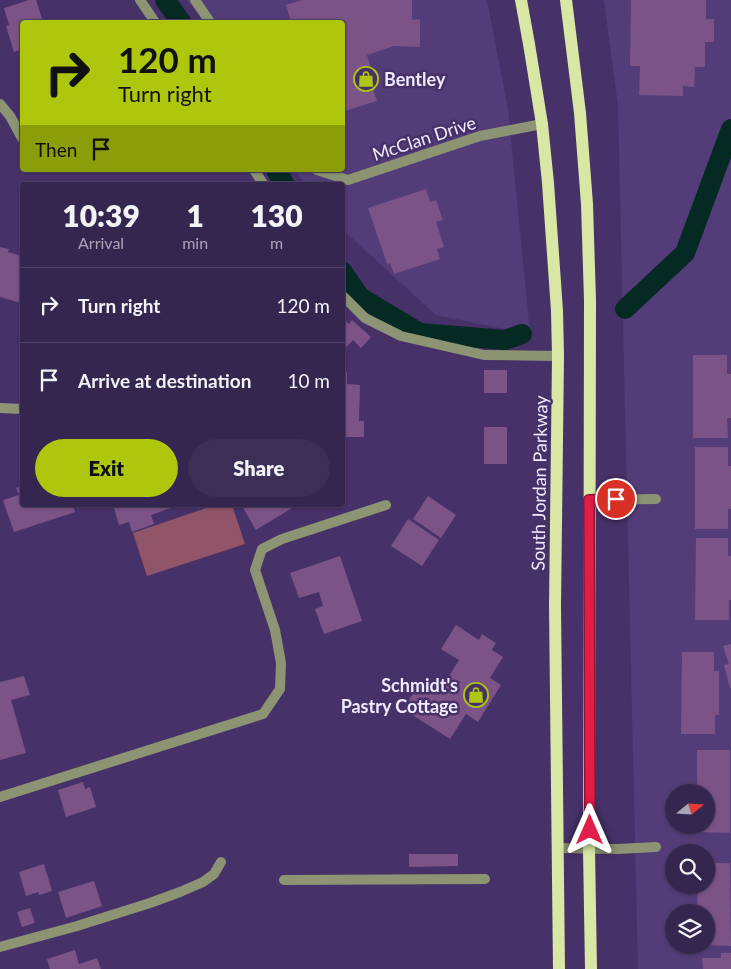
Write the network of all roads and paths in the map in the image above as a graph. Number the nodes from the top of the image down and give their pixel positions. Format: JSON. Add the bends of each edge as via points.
{"nodes":[{"id":1,"x":140,"y":0,"type":"edge"},
{"id":2,"x":195,"y":0,"type":"edge"},
{"id":3,"x":521,"y":0,"type":"edge"},
{"id":4,"x":566,"y":0,"type":"edge"},
{"id":5,"x":154,"y":20,"type":"edge"},
{"id":6,"x":209,"y":20,"type":"edge"},
{"id":7,"x":0,"y":104,"type":"edge"},
{"id":8,"x":542,"y":124,"type":"junction"},
{"id":9,"x":20,"y":134,"type":"edge"},
{"id":10,"x":323,"y":172,"type":"edge"},
{"id":11,"x":345,"y":298,"type":"edge"},
{"id":12,"x":558,"y":356,"type":"junction"},
{"id":13,"x":0,"y":408,"type":"edge"},
{"id":14,"x":20,"y":410,"type":"edge"},
{"id":15,"x":656,"y":499,"type":"dead end"},
{"id":16,"x":589,"y":500,"type":"junction"},
{"id":17,"x":386,"y":506,"type":"dead end"},
{"id":18,"x":0,"y":797,"type":"edge"},
{"id":19,"x":656,"y":847,"type":"dead end"},
{"id":20,"x":557,"y":848,"type":"junction"},
{"id":21,"x":590,"y":849,"type":"junction"},
{"id":22,"x":221,"y":862,"type":"dead end"},
{"id":23,"x":486,"y":879,"type":"dead end"},
{"id":24,"x":284,"y":880,"type":"dead end"},
{"id":25,"x":0,"y":947,"type":"edge"},
{"id":26,"x":559,"y":969,"type":"edge"},
{"id":27,"x":591,"y":969,"type":"edge"}],
"edges":[{"from":1,"to":5,"type":"street"},
{"from":2,"to":6,"type":"street"},
{"from":3,"to":8,"type":"main road","name":"South Jordan Parkway"},
{"from":4,"to":16,"type":"main road","via":[[580,113],[586,204],[590,350]]},
{"from":7,"to":9,"type":"street"},
{"from":8,"to":10,"type":"street","name":"McClan Drive","via":[[480,136],[348,180]]},
{"from":8,"to":12,"type":"main road","name":"South Jordan Parkway","via":[[554,253]]},
{"from":11,"to":12,"type":"street","via":[[364,318],[401,336],[484,355]]},
{"from":12,"to":20,"type":"main road","name":"South Jordan Parkway"},
{"from":13,"to":14,"type":"street"},
{"from":15,"to":16,"type":"street"},
{"from":16,"to":21,"type":"main road"},
{"from":17,"to":18,"type":"street","via":[[282,539],[262,549],[255,570],[275,630],[281,663],[280,689],[263,714]]},
{"from":19,"to":21,"type":"street"},
{"from":20,"to":21,"type":"street"},
{"from":20,"to":26,"type":"main road","name":"South Jordan Parkway"},
{"from":21,"to":27,"type":"main road"},
{"from":22,"to":25,"type":"street","via":[[214,874],[180,892]]},
{"from":23,"to":24,"type":"street"}]}
